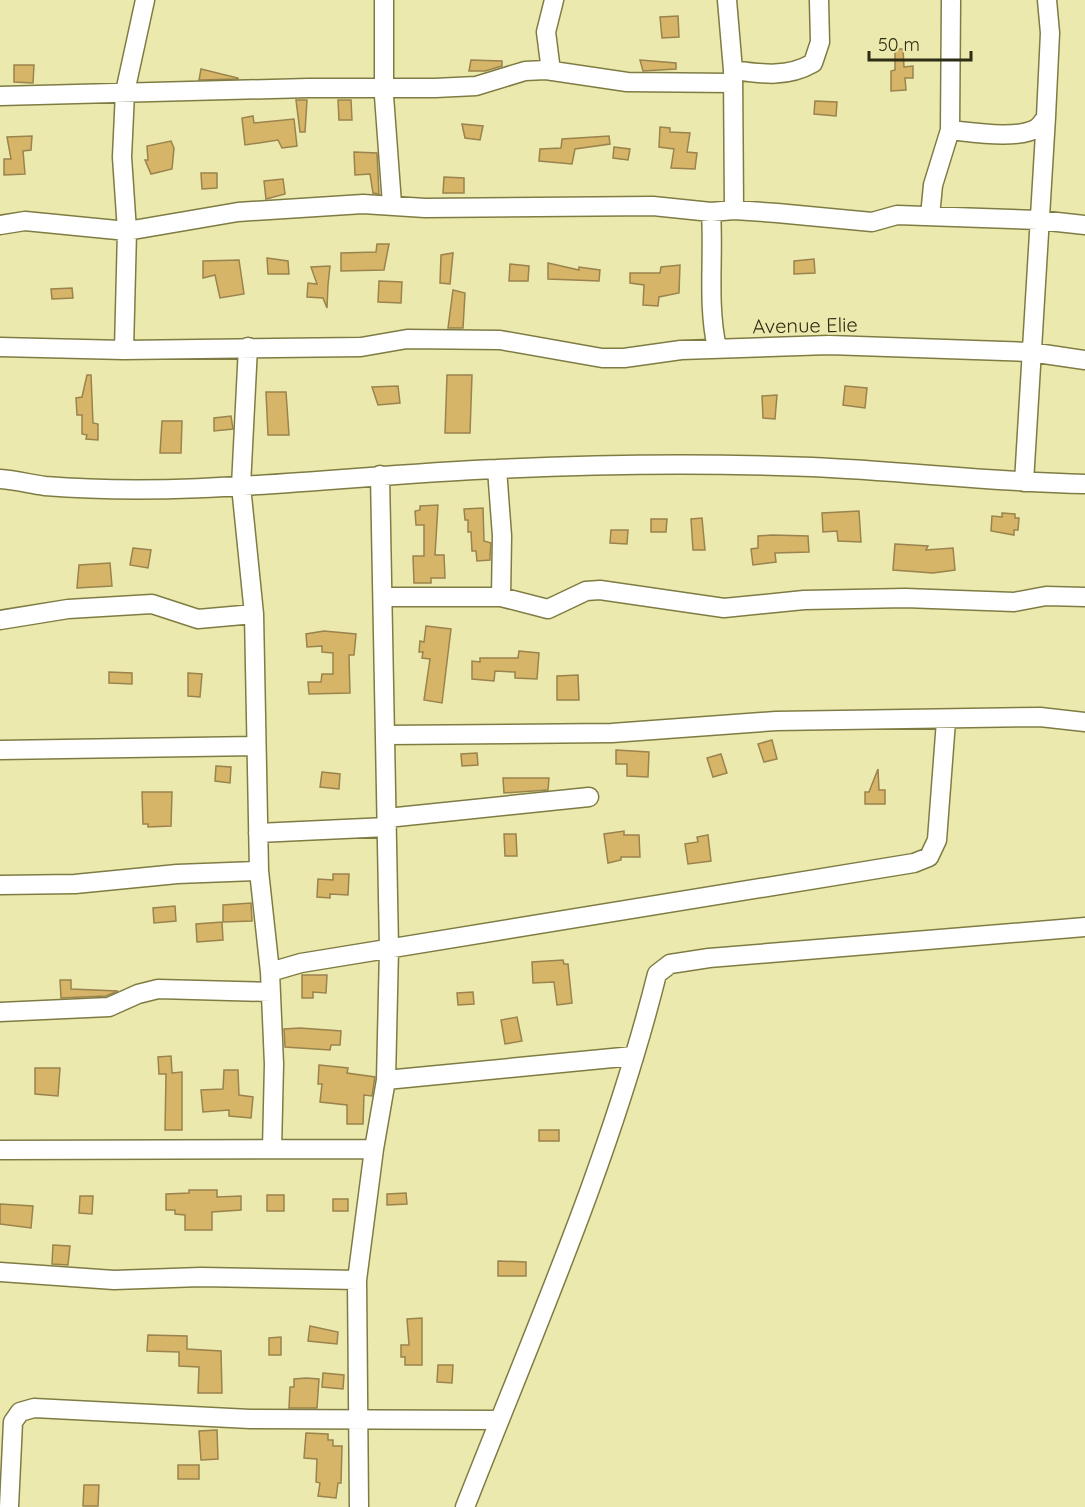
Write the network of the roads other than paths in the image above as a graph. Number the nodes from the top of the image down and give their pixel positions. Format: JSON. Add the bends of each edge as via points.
{"nodes":[{"id":1,"x":146,"y":0,"type":"edge"},
{"id":2,"x":384,"y":0,"type":"edge"},
{"id":3,"x":554,"y":0,"type":"edge"},
{"id":4,"x":727,"y":0,"type":"edge"},
{"id":5,"x":819,"y":0,"type":"edge"},
{"id":6,"x":951,"y":0,"type":"edge"},
{"id":7,"x":1047,"y":0,"type":"edge"},
{"id":8,"x":551,"y":71,"type":"junction"},
{"id":9,"x":732,"y":77,"type":"junction"},
{"id":10,"x":385,"y":88,"type":"junction"},
{"id":11,"x":125,"y":92,"type":"junction"},
{"id":12,"x":0,"y":96,"type":"edge"},
{"id":13,"x":1046,"y":117,"type":"junction"},
{"id":14,"x":950,"y":130,"type":"junction"},
{"id":15,"x":392,"y":204,"type":"junction"},
{"id":16,"x":734,"y":210,"type":"junction"},
{"id":17,"x":711,"y":212,"type":"junction"},
{"id":18,"x":930,"y":216,"type":"junction"},
{"id":19,"x":1039,"y":220,"type":"junction"},
{"id":20,"x":0,"y":225,"type":"edge"},
{"id":21,"x":1085,"y":225,"type":"edge"},
{"id":22,"x":127,"y":231,"type":"junction"},
{"id":23,"x":0,"y":347,"type":"edge"},
{"id":24,"x":248,"y":347,"type":"junction"},
{"id":25,"x":717,"y":348,"type":"junction"},
{"id":26,"x":124,"y":350,"type":"junction"},
{"id":27,"x":1030,"y":352,"type":"junction"},
{"id":28,"x":1085,"y":360,"type":"edge"},
{"id":29,"x":497,"y":469,"type":"junction"},
{"id":30,"x":380,"y":475,"type":"junction"},
{"id":31,"x":0,"y":478,"type":"edge"},
{"id":32,"x":1024,"y":482,"type":"junction"},
{"id":33,"x":1085,"y":484,"type":"edge"},
{"id":34,"x":241,"y":486,"type":"junction"},
{"id":35,"x":384,"y":597,"type":"junction"},
{"id":36,"x":501,"y":597,"type":"junction"},
{"id":37,"x":1085,"y":597,"type":"edge"},
{"id":38,"x":254,"y":614,"type":"junction"},
{"id":39,"x":0,"y":620,"type":"edge"},
{"id":40,"x":946,"y":721,"type":"junction"},
{"id":41,"x":1085,"y":722,"type":"edge"},
{"id":42,"x":386,"y":735,"type":"junction"},
{"id":43,"x":256,"y":746,"type":"junction"},
{"id":44,"x":0,"y":750,"type":"edge"},
{"id":45,"x":589,"y":797,"type":"dead end"},
{"id":46,"x":387,"y":823,"type":"junction"},
{"id":47,"x":258,"y":833,"type":"junction"},
{"id":48,"x":260,"y":871,"type":"junction"},
{"id":49,"x":0,"y":885,"type":"edge"},
{"id":50,"x":1085,"y":927,"type":"edge"},
{"id":51,"x":389,"y":949,"type":"junction"},
{"id":52,"x":270,"y":972,"type":"junction"},
{"id":53,"x":270,"y":992,"type":"junction"},
{"id":54,"x":0,"y":1012,"type":"edge"},
{"id":55,"x":633,"y":1056,"type":"junction"},
{"id":56,"x":386,"y":1080,"type":"junction"},
{"id":57,"x":272,"y":1149,"type":"junction"},
{"id":58,"x":374,"y":1149,"type":"junction"},
{"id":59,"x":0,"y":1150,"type":"edge"},
{"id":60,"x":0,"y":1272,"type":"edge"},
{"id":61,"x":357,"y":1281,"type":"junction"},
{"id":62,"x":360,"y":1419,"type":"junction"},
{"id":63,"x":499,"y":1420,"type":"junction"},
{"id":64,"x":9,"y":1507,"type":"edge"},
{"id":65,"x":359,"y":1507,"type":"edge"},
{"id":66,"x":465,"y":1507,"type":"edge"}],
"edges":[{"from":1,"to":11,"type":"street"},
{"from":2,"to":10,"type":"street"},
{"from":3,"to":8,"type":"street","via":[[546,32]]},
{"from":4,"to":9,"type":"street"},
{"from":5,"to":9,"type":"street","via":[[820,42],[813,63],[774,75]]},
{"from":6,"to":14,"type":"street"},
{"from":7,"to":13,"type":"street","via":[[1050,33]]},
{"from":8,"to":9,"type":"street","via":[[627,82]]},
{"from":8,"to":10,"type":"street","via":[[525,71],[476,86]]},
{"from":9,"to":16,"type":"street"},
{"from":10,"to":11,"type":"street"},
{"from":10,"to":15,"type":"street"},
{"from":11,"to":12,"type":"street"},
{"from":11,"to":22,"type":"street","via":[[122,157]]},
{"from":13,"to":14,"type":"street","via":[[1037,128],[1018,133]]},
{"from":13,"to":19,"type":"street"},
{"from":14,"to":18,"type":"street","via":[[933,185]]},
{"from":15,"to":17,"type":"street","via":[[425,208],[653,206]]},
{"from":15,"to":22,"type":"street","via":[[238,212]]},
{"from":16,"to":17,"type":"street"},
{"from":16,"to":18,"type":"street","via":[[872,222],[897,215]]},
{"from":17,"to":25,"type":"street","via":[[710,279]]},
{"from":18,"to":19,"type":"street"},
{"from":19,"to":21,"type":"street"},
{"from":19,"to":27,"type":"street"},
{"from":20,"to":22,"type":"street","via":[[25,221]]},
{"from":22,"to":26,"type":"street"},
{"from":23,"to":26,"type":"street","name":"Avenue Elie"},
{"from":24,"to":25,"type":"street","name":"Avenue Elie","via":[[361,347],[407,339],[500,340],[602,358]]},
{"from":24,"to":26,"type":"street","name":"Avenue Elie"},
{"from":24,"to":34,"type":"street"},
{"from":25,"to":27,"type":"street","name":"Avenue Elie","via":[[829,345]]},
{"from":27,"to":28,"type":"street","name":"Avenue Elie"},
{"from":27,"to":32,"type":"street"},
{"from":29,"to":30,"type":"street"},
{"from":29,"to":32,"type":"street","via":[[580,465],[802,467]]},
{"from":29,"to":36,"type":"street"},
{"from":30,"to":34,"type":"street"},
{"from":30,"to":35,"type":"street"},
{"from":31,"to":34,"type":"street","via":[[44,486]]},
{"from":32,"to":33,"type":"street"},
{"from":34,"to":38,"type":"street"},
{"from":35,"to":36,"type":"street"},
{"from":35,"to":42,"type":"street"},
{"from":36,"to":37,"type":"street","via":[[548,609],[586,591],[600,590],[724,608],[804,600],[1014,602],[1046,596]]},
{"from":38,"to":39,"type":"street","via":[[198,619],[152,604],[68,609]]},
{"from":38,"to":43,"type":"street"},
{"from":40,"to":41,"type":"street","via":[[1040,717]]},
{"from":40,"to":42,"type":"street","via":[[776,721],[612,733]]},
{"from":40,"to":51,"type":"street","via":[[937,840],[929,857],[914,863]]},
{"from":42,"to":46,"type":"street"},
{"from":43,"to":44,"type":"street"},
{"from":43,"to":47,"type":"street"},
{"from":45,"to":46,"type":"street"},
{"from":46,"to":47,"type":"street"},
{"from":46,"to":51,"type":"street"},
{"from":47,"to":48,"type":"street"},
{"from":48,"to":49,"type":"street","via":[[75,884]]},
{"from":48,"to":52,"type":"street"},
{"from":50,"to":55,"type":"street","via":[[670,964],[657,974]]},
{"from":51,"to":52,"type":"street"},
{"from":51,"to":56,"type":"street"},
{"from":52,"to":53,"type":"street"},
{"from":53,"to":54,"type":"street","via":[[158,989],[109,1007]]},
{"from":53,"to":57,"type":"street","via":[[274,1064]]},
{"from":55,"to":56,"type":"street"},
{"from":55,"to":63,"type":"street","via":[[602,1157],[556,1283]]},
{"from":56,"to":58,"type":"street"},
{"from":57,"to":58,"type":"street"},
{"from":57,"to":59,"type":"street"},
{"from":58,"to":61,"type":"street"},
{"from":60,"to":61,"type":"street","via":[[114,1280],[201,1277]]},
{"from":61,"to":62,"type":"street"},
{"from":62,"to":63,"type":"street"},
{"from":62,"to":64,"type":"street","via":[[250,1419],[34,1408],[20,1412],[13,1422]]},
{"from":62,"to":65,"type":"street"},
{"from":63,"to":66,"type":"street"}]}
